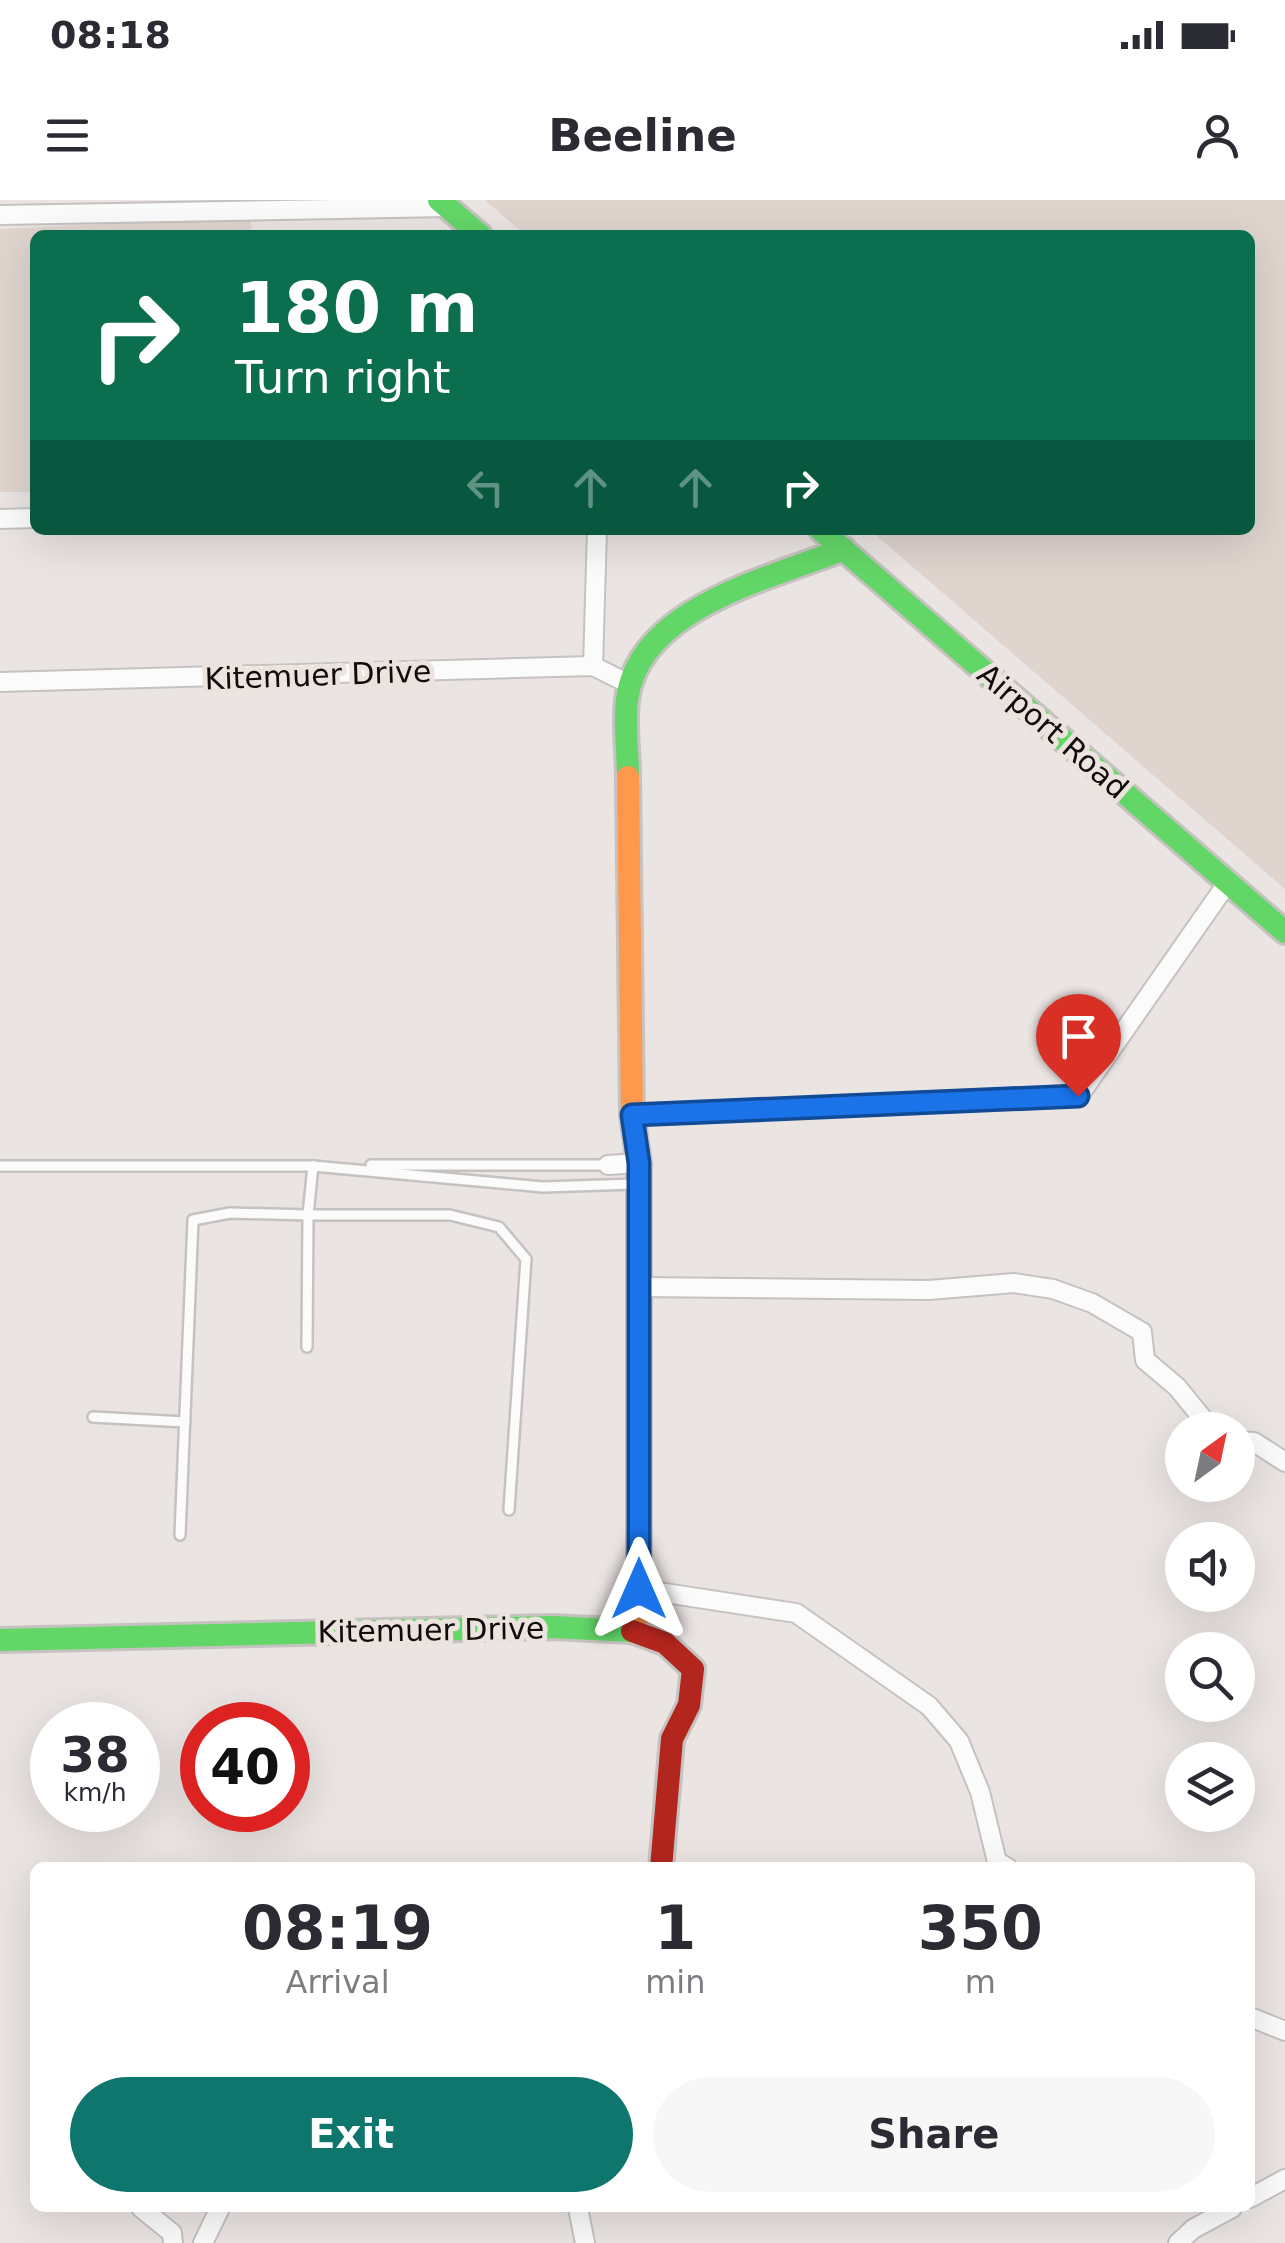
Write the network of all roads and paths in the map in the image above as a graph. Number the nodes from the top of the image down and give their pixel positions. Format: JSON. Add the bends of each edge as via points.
{"nodes":[{"id":1,"x":444,"y":204,"type":"edge"},
{"id":2,"x":0,"y":215,"type":"edge"},
{"id":3,"x":474,"y":230,"type":"edge"},
{"id":4,"x":30,"y":518,"type":"edge"},
{"id":5,"x":0,"y":519,"type":"edge"},
{"id":6,"x":598,"y":535,"type":"edge"},
{"id":7,"x":827,"y":535,"type":"edge"},
{"id":8,"x":844,"y":550,"type":"junction"},
{"id":9,"x":593,"y":666,"type":"junction"},
{"id":10,"x":0,"y":682,"type":"edge"},
{"id":11,"x":631,"y":686,"type":"junction"},
{"id":12,"x":1228,"y":882,"type":"junction"},
{"id":13,"x":1285,"y":932,"type":"edge"},
{"id":14,"x":632,"y":1115,"type":"junction"},
{"id":15,"x":608,"y":1165,"type":"joint"},
{"id":16,"x":0,"y":1166,"type":"edge"},
{"id":17,"x":313,"y":1166,"type":"junction"},
{"id":18,"x":638,"y":1173,"type":"junction"},
{"id":19,"x":308,"y":1214,"type":"junction"},
{"id":20,"x":638,"y":1287,"type":"junction"},
{"id":21,"x":307,"y":1347,"type":"dead end"},
{"id":22,"x":1197,"y":1412,"type":"edge"},
{"id":23,"x":94,"y":1417,"type":"dead end"},
{"id":24,"x":185,"y":1422,"type":"junction"},
{"id":25,"x":1255,"y":1443,"type":"edge"},
{"id":26,"x":1285,"y":1462,"type":"edge"},
{"id":27,"x":509,"y":1510,"type":"dead end"},
{"id":28,"x":180,"y":1535,"type":"dead end"},
{"id":29,"x":639,"y":1589,"type":"junction"},
{"id":30,"x":635,"y":1630,"type":"junction"},
{"id":31,"x":0,"y":1640,"type":"edge"},
{"id":32,"x":662,"y":1862,"type":"edge"},
{"id":33,"x":997,"y":1862,"type":"edge"},
{"id":34,"x":1255,"y":2019,"type":"edge"},
{"id":35,"x":1285,"y":2031,"type":"edge"},
{"id":36,"x":1285,"y":2178,"type":"edge"},
{"id":37,"x":1255,"y":2195,"type":"edge"},
{"id":38,"x":146,"y":2212,"type":"edge"},
{"id":39,"x":218,"y":2212,"type":"edge"},
{"id":40,"x":579,"y":2212,"type":"edge"},
{"id":41,"x":1227,"y":2212,"type":"edge"},
{"id":42,"x":1195,"y":2236,"type":"edge"},
{"id":43,"x":174,"y":2243,"type":"edge"},
{"id":44,"x":203,"y":2243,"type":"edge"},
{"id":45,"x":585,"y":2243,"type":"edge"},
{"id":46,"x":1178,"y":2243,"type":"edge"}],
"edges":[{"from":1,"to":2,"type":"street"},
{"from":1,"to":3,"type":"street"},
{"from":4,"to":5,"type":"street"},
{"from":6,"to":9,"type":"street"},
{"from":7,"to":8,"type":"street","name":"Airport Road"},
{"from":8,"to":11,"type":"street","via":[[692,609],[639,661]]},
{"from":8,"to":12,"type":"street","name":"Airport Road"},
{"from":9,"to":10,"type":"street","name":"Kitemuer Drive"},
{"from":9,"to":11,"type":"street","name":"Kitemuer Drive"},
{"from":11,"to":14,"type":"street"},
{"from":12,"to":13,"type":"street","name":"Airport Road"},
{"from":12,"to":14,"type":"street","via":[[1078,1096]]},
{"from":14,"to":18,"type":"street"},
{"from":15,"to":17,"type":"lane"},
{"from":15,"to":18,"type":"street"},
{"from":16,"to":17,"type":"lane"},
{"from":17,"to":18,"type":"lane","via":[[542,1187]]},
{"from":17,"to":19,"type":"lane"},
{"from":18,"to":20,"type":"street"},
{"from":19,"to":21,"type":"lane"},
{"from":19,"to":24,"type":"lane","via":[[230,1213],[193,1220]]},
{"from":19,"to":27,"type":"lane","via":[[450,1215],[499,1226],[526,1260]]},
{"from":20,"to":22,"type":"street","via":[[929,1290],[1014,1283],[1052,1289],[1142,1332],[1145,1360]]},
{"from":20,"to":29,"type":"street"},
{"from":23,"to":24,"type":"lane"},
{"from":24,"to":28,"type":"lane"},
{"from":25,"to":26,"type":"street"},
{"from":29,"to":30,"type":"street"},
{"from":29,"to":33,"type":"street","via":[[796,1613],[929,1706],[960,1741]]},
{"from":30,"to":31,"type":"street","name":"Kitemuer Drive"},
{"from":30,"to":32,"type":"street","via":[[678,1646],[692,1669],[689,1705],[672,1739]]},
{"from":34,"to":35,"type":"street"},
{"from":36,"to":37,"type":"street"},
{"from":38,"to":43,"type":"street","via":[[172,2233]]},
{"from":39,"to":44,"type":"street"},
{"from":40,"to":45,"type":"street"},
{"from":41,"to":42,"type":"street"},
{"from":42,"to":46,"type":"street"}]}
